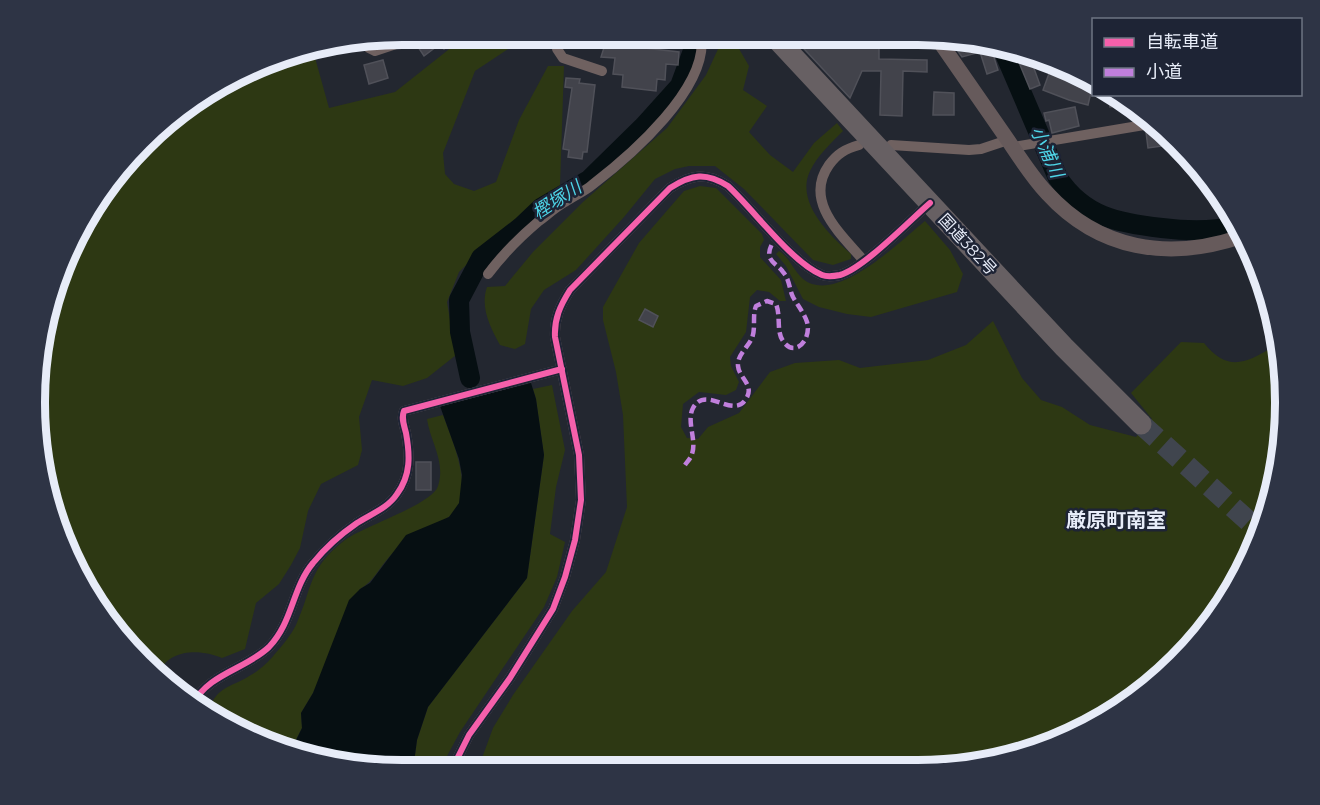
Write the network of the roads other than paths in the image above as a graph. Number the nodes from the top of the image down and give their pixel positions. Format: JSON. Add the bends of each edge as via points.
{"nodes":[{"id":1,"x":392,"y":45,"type":"edge"},
{"id":2,"x":558,"y":45,"type":"edge"},
{"id":3,"x":702,"y":45,"type":"edge"},
{"id":4,"x":782,"y":45,"type":"edge"},
{"id":5,"x":943,"y":46,"type":"edge"},
{"id":6,"x":368,"y":47,"type":"edge"},
{"id":7,"x":602,"y":72,"type":"dead end"},
{"id":8,"x":1142,"y":125,"type":"edge"},
{"id":9,"x":1010,"y":143,"type":"junction"},
{"id":10,"x":859,"y":145,"type":"dead end"},
{"id":11,"x":891,"y":145,"type":"dead end"},
{"id":12,"x":930,"y":203,"type":"junction"},
{"id":13,"x":1235,"y":238,"type":"edge"},
{"id":14,"x":864,"y":261,"type":"junction"},
{"id":15,"x":488,"y":274,"type":"dead end"},
{"id":16,"x":562,"y":369,"type":"junction"},
{"id":17,"x":1141,"y":424,"type":"tunnel mouth"},
{"id":18,"x":199,"y":696,"type":"edge"},
{"id":19,"x":456,"y":760,"type":"edge"}],
"edges":[{"from":1,"to":6,"type":"street","via":[[375,51]]},
{"from":2,"to":7,"type":"street","via":[[563,58]]},
{"from":3,"to":15,"type":"street","via":[[698,68],[670,111],[647,137],[590,187],[539,221],[505,252]]},
{"from":4,"to":12,"type":"highway","name":"国道382号"},
{"from":5,"to":9,"type":"street"},
{"from":8,"to":9,"type":"street","via":[[1034,143]]},
{"from":9,"to":11,"type":"street","via":[[969,150]]},
{"from":9,"to":13,"type":"street","via":[[1059,205],[1115,240],[1171,250]]},
{"from":10,"to":14,"type":"street","via":[[832,160],[820,181],[820,192],[830,221]]},
{"from":12,"to":14,"type":"street"},
{"from":12,"to":17,"type":"highway","name":"国道382号"},
{"from":14,"to":16,"type":"street","via":[[840,275],[823,275],[798,259],[728,186],[705,176],[683,180],[670,188],[564,299],[555,323]]},
{"from":16,"to":18,"type":"street","via":[[404,411],[410,456],[405,481],[397,495],[337,538],[312,563],[285,626],[268,648],[206,687]]},
{"from":16,"to":19,"type":"street","via":[[579,455],[581,500],[576,540],[553,609]]}]}
